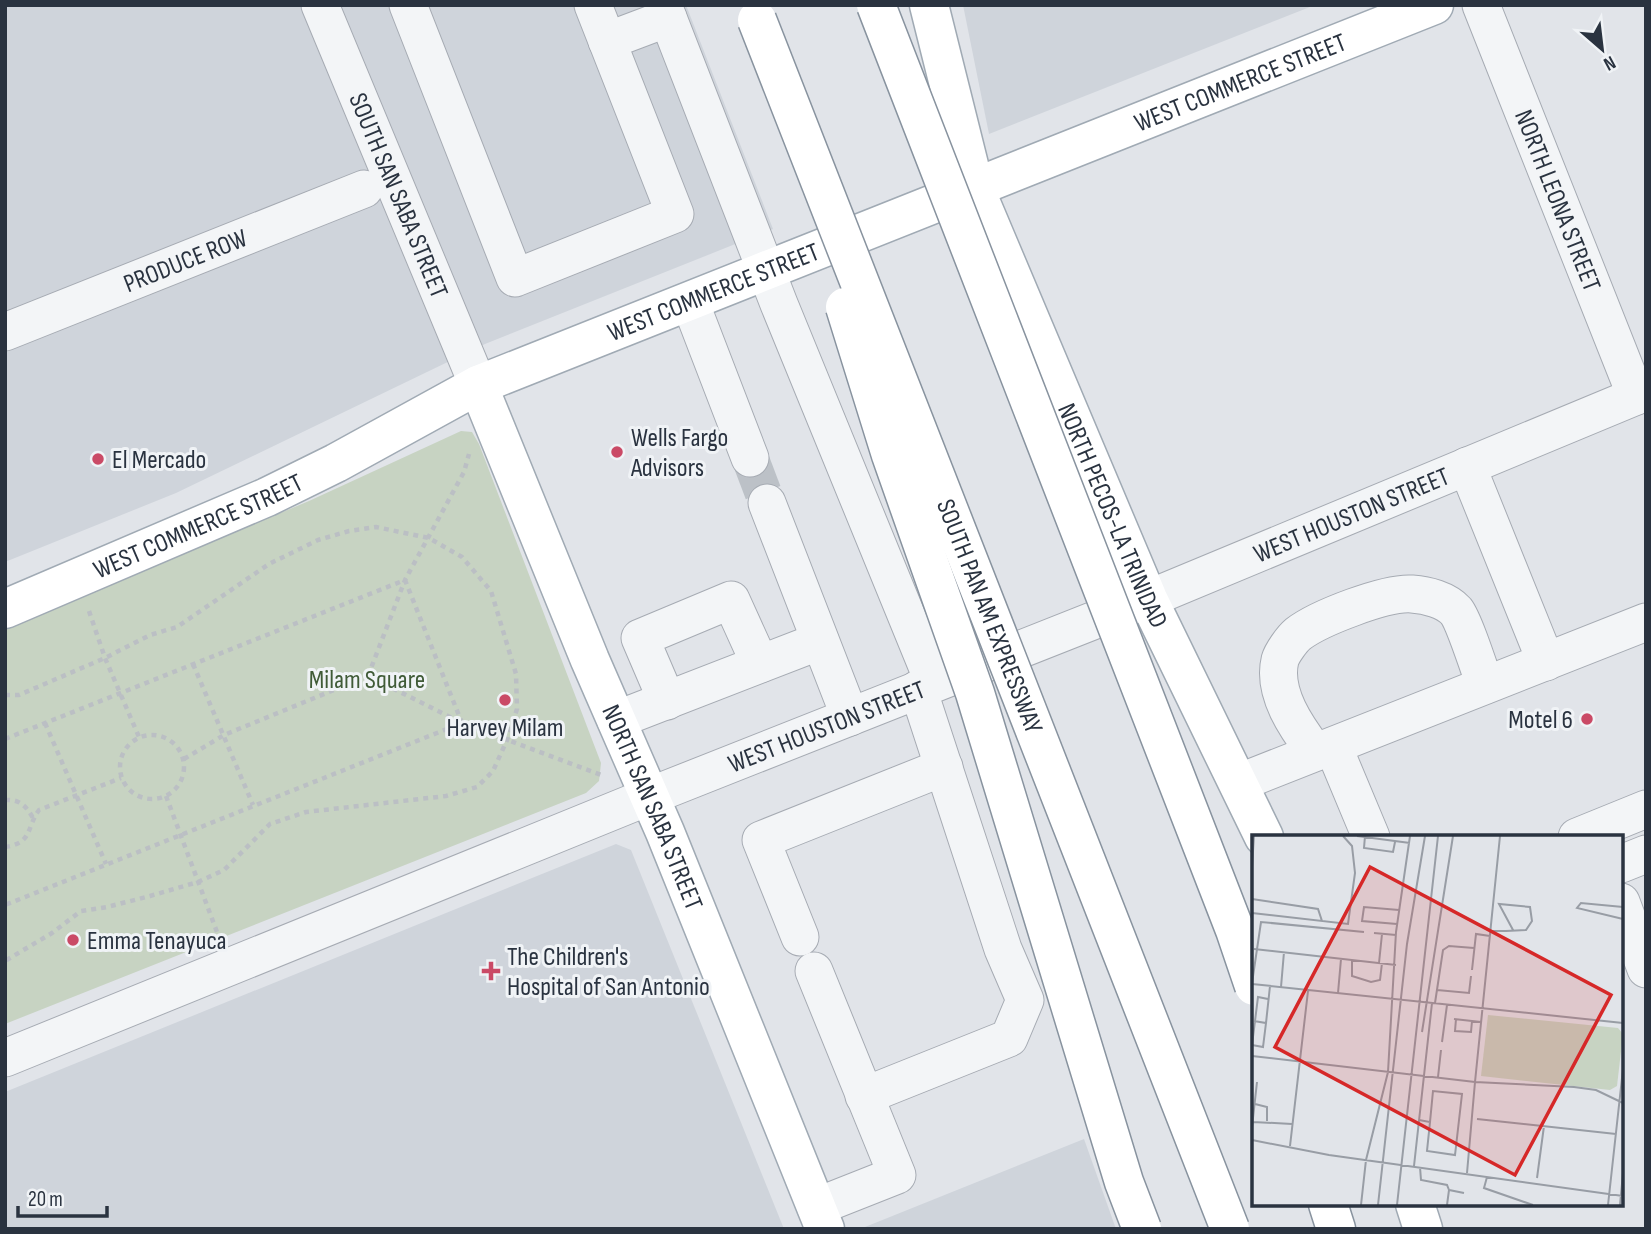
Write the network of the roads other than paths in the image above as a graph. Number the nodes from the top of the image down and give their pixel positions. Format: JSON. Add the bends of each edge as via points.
{"nodes":[{"id":1,"x":320,"y":5,"type":"edge"},
{"id":2,"x":408,"y":5,"type":"edge"},
{"id":3,"x":593,"y":5,"type":"edge"},
{"id":4,"x":876,"y":5,"type":"edge"},
{"id":5,"x":929,"y":5,"type":"edge"},
{"id":6,"x":1434,"y":5,"type":"edge"},
{"id":7,"x":1481,"y":5,"type":"edge"},
{"id":8,"x":666,"y":11,"type":"edge"},
{"id":9,"x":754,"y":13,"type":"edge"},
{"id":10,"x":607,"y":41,"type":"junction"},
{"id":11,"x":364,"y":189,"type":"dead end"},
{"id":12,"x":975,"y":189,"type":"junction"},
{"id":13,"x":766,"y":272,"type":"junction"},
{"id":14,"x":690,"y":302,"type":"junction"},
{"id":15,"x":5,"y":332,"type":"edge"},
{"id":16,"x":478,"y":385,"type":"junction"},
{"id":17,"x":1641,"y":394,"type":"edge"},
{"id":18,"x":750,"y":458,"type":"tunnel mouth"},
{"id":19,"x":1467,"y":466,"type":"junction"},
{"id":20,"x":767,"y":503,"type":"tunnel mouth"},
{"id":21,"x":1148,"y":599,"type":"junction"},
{"id":22,"x":5,"y":609,"type":"edge"},
{"id":23,"x":1646,"y":622,"type":"edge"},
{"id":24,"x":820,"y":641,"type":"junction"},
{"id":25,"x":1546,"y":662,"type":"junction"},
{"id":26,"x":760,"y":664,"type":"junction"},
{"id":27,"x":1485,"y":685,"type":"junction"},
{"id":28,"x":926,"y":686,"type":"junction"},
{"id":29,"x":667,"y":701,"type":"junction"},
{"id":30,"x":850,"y":717,"type":"junction"},
{"id":31,"x":616,"y":720,"type":"junction"},
{"id":32,"x":1324,"y":749,"type":"junction"},
{"id":33,"x":944,"y":767,"type":"junction"},
{"id":34,"x":1238,"y":783,"type":"junction"},
{"id":35,"x":649,"y":796,"type":"junction"},
{"id":36,"x":1646,"y":809,"type":"edge"},
{"id":37,"x":1263,"y":835,"type":"edge"},
{"id":38,"x":1370,"y":835,"type":"edge"},
{"id":39,"x":1582,"y":835,"type":"edge"},
{"id":40,"x":1646,"y":854,"type":"edge"},
{"id":41,"x":1623,"y":863,"type":"edge"},
{"id":42,"x":1623,"y":907,"type":"edge"},
{"id":43,"x":800,"y":937,"type":"dead end"},
{"id":44,"x":1646,"y":969,"type":"edge"},
{"id":45,"x":814,"y":971,"type":"dead end"},
{"id":46,"x":1252,"y":980,"type":"edge"},
{"id":47,"x":5,"y":1058,"type":"edge"},
{"id":48,"x":864,"y":1096,"type":"junction"},
{"id":49,"x":1329,"y":1206,"type":"edge"},
{"id":50,"x":1416,"y":1206,"type":"edge"},
{"id":51,"x":821,"y":1218,"type":"edge"},
{"id":52,"x":1142,"y":1229,"type":"edge"},
{"id":53,"x":1230,"y":1229,"type":"edge"},
{"id":54,"x":1336,"y":1229,"type":"edge"},
{"id":55,"x":1423,"y":1229,"type":"edge"}],
"edges":[{"from":1,"to":16,"type":"street","name":"SOUTH SAN SABA STREET"},
{"from":2,"to":10,"type":"street","via":[[515,278],[675,214]]},
{"from":3,"to":10,"type":"street"},
{"from":4,"to":46,"type":"main road","bridge":true},
{"from":5,"to":12,"type":"main road","name":"NORTH PECOS-LA TRINIDAD"},
{"from":6,"to":12,"type":"main road","name":"WEST COMMERCE STREET"},
{"from":7,"to":17,"type":"street","name":"NORTH LEONA STREET"},
{"from":8,"to":10,"type":"street"},
{"from":8,"to":13,"type":"street"},
{"from":9,"to":52,"type":"main road","bridge":true,"via":[[891,455],[975,693]]},
{"from":9,"to":53,"type":"main road","name":"SOUTH PAN AM EXPRESSWAY","bridge":true},
{"from":11,"to":15,"type":"street","name":"PRODUCE ROW"},
{"from":12,"to":13,"type":"main road","name":"WEST COMMERCE STREET"},
{"from":12,"to":21,"type":"main road","name":"NORTH PECOS-LA TRINIDAD"},
{"from":13,"to":14,"type":"main road","name":"WEST COMMERCE STREET"},
{"from":13,"to":28,"type":"street"},
{"from":14,"to":16,"type":"main road","name":"WEST COMMERCE STREET"},
{"from":14,"to":18,"type":"street"},
{"from":16,"to":22,"type":"main road","name":"WEST COMMERCE STREET","via":[[267,497]]},
{"from":16,"to":31,"type":"main road","name":"NORTH SAN SABA STREET"},
{"from":17,"to":19,"type":"street","name":"WEST HOUSTON STREET"},
{"from":19,"to":21,"type":"street","name":"WEST HOUSTON STREET"},
{"from":19,"to":25,"type":"street"},
{"from":20,"to":24,"type":"street"},
{"from":21,"to":28,"type":"street","name":"WEST HOUSTON STREET"},
{"from":21,"to":34,"type":"main road","name":"NORTH PECOS-LA TRINIDAD"},
{"from":23,"to":25,"type":"street"},
{"from":24,"to":26,"type":"street"},
{"from":24,"to":30,"type":"street"},
{"from":25,"to":27,"type":"street"},
{"from":26,"to":29,"type":"street"},
{"from":26,"to":29,"type":"street","via":[[732,600],[640,638]]},
{"from":27,"to":32,"type":"street"},
{"from":27,"to":32,"type":"street","via":[[1457,612],[1442,601],[1411,594],[1380,598],[1323,620],[1296,635],[1280,659],[1280,683],[1294,723]]},
{"from":28,"to":30,"type":"street","name":"WEST HOUSTON STREET"},
{"from":28,"to":33,"type":"street"},
{"from":29,"to":31,"type":"street"},
{"from":30,"to":35,"type":"street","name":"WEST HOUSTON STREET"},
{"from":31,"to":35,"type":"main road","name":"NORTH SAN SABA STREET"},
{"from":32,"to":34,"type":"street"},
{"from":32,"to":38,"type":"street"},
{"from":33,"to":43,"type":"street","via":[[761,841]]},
{"from":33,"to":48,"type":"street","via":[[1003,949],[1025,1000],[1009,1038]]},
{"from":34,"to":37,"type":"main road","name":"NORTH PECOS-LA TRINIDAD"},
{"from":35,"to":47,"type":"street","name":"WEST HOUSTON STREET"},
{"from":35,"to":51,"type":"main road","name":"NORTH SAN SABA STREET"},
{"from":36,"to":39,"type":"street"},
{"from":40,"to":41,"type":"street"},
{"from":42,"to":44,"type":"street"},
{"from":45,"to":48,"type":"street"},
{"from":48,"to":51,"type":"street","via":[[897,1175]]},
{"from":49,"to":54,"type":"main road"},
{"from":50,"to":55,"type":"main road"}]}
